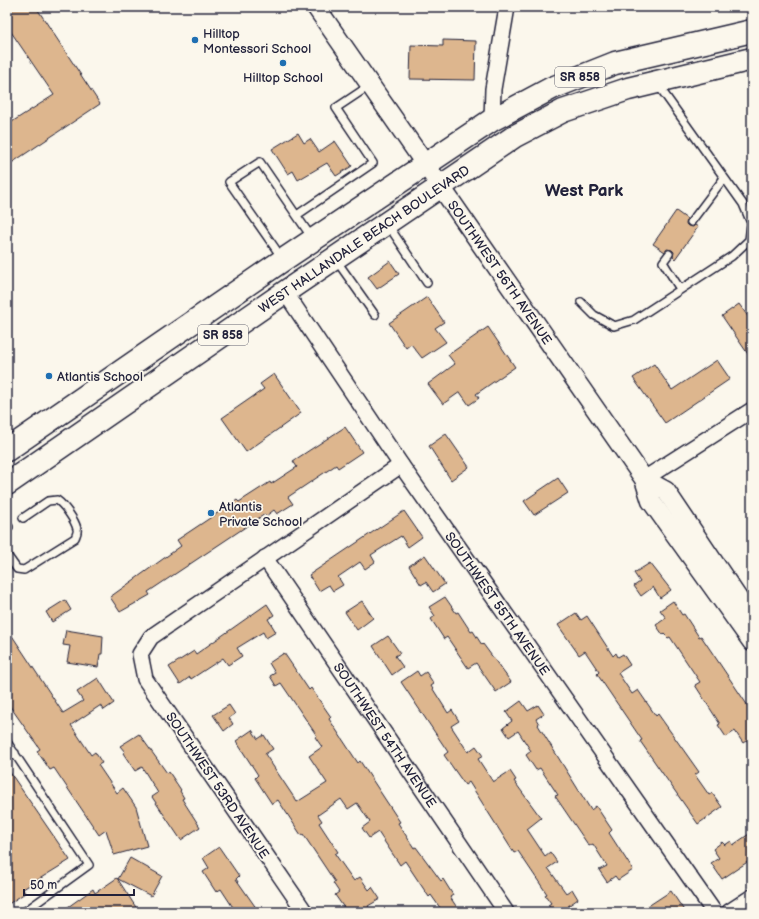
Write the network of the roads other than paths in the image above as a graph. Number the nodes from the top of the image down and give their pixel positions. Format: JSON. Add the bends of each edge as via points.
{"nodes":[{"id":1,"x":316,"y":7,"type":"edge"},
{"id":2,"x":507,"y":7,"type":"edge"},
{"id":3,"x":752,"y":31,"type":"edge"},
{"id":4,"x":750,"y":58,"type":"edge"},
{"id":5,"x":656,"y":82,"type":"junction"},
{"id":6,"x":370,"y":86,"type":"junction"},
{"id":7,"x":492,"y":120,"type":"junction"},
{"id":8,"x":424,"y":164,"type":"junction"},
{"id":9,"x":724,"y":178,"type":"junction"},
{"id":10,"x":440,"y":187,"type":"junction"},
{"id":11,"x":297,"y":215,"type":"junction"},
{"id":12,"x":691,"y":222,"type":"dead end"},
{"id":13,"x":387,"y":223,"type":"junction"},
{"id":14,"x":313,"y":240,"type":"junction"},
{"id":15,"x":669,"y":254,"type":"dead end"},
{"id":16,"x":335,"y":258,"type":"junction"},
{"id":17,"x":283,"y":260,"type":"junction"},
{"id":18,"x":427,"y":283,"type":"dead end"},
{"id":19,"x":680,"y":289,"type":"junction"},
{"id":20,"x":285,"y":292,"type":"junction"},
{"id":21,"x":580,"y":302,"type":"dead end"},
{"id":22,"x":375,"y":315,"type":"dead end"},
{"id":23,"x":752,"y":410,"type":"edge"},
{"id":24,"x":7,"y":450,"type":"edge"},
{"id":25,"x":401,"y":465,"type":"junction"},
{"id":26,"x":644,"y":479,"type":"junction"},
{"id":27,"x":7,"y":484,"type":"edge"},
{"id":28,"x":23,"y":518,"type":"dead end"},
{"id":29,"x":7,"y":555,"type":"edge"},
{"id":30,"x":265,"y":558,"type":"junction"},
{"id":31,"x":752,"y":619,"type":"edge"},
{"id":32,"x":752,"y":642,"type":"edge"},
{"id":33,"x":7,"y":742,"type":"edge"},
{"id":34,"x":15,"y":753,"type":"junction"},
{"id":35,"x":7,"y":758,"type":"edge"},
{"id":36,"x":752,"y":897,"type":"edge"},
{"id":37,"x":24,"y":912,"type":"edge"},
{"id":38,"x":305,"y":912,"type":"edge"},
{"id":39,"x":506,"y":912,"type":"edge"},
{"id":40,"x":714,"y":912,"type":"edge"},
{"id":41,"x":729,"y":912,"type":"edge"}],
"edges":[{"from":1,"to":6,"type":"street","name":"SOUTHWEST 56TH AVENUE"},
{"from":2,"to":7,"type":"street","via":[[493,89]]},
{"from":3,"to":7,"type":"main road","name":"WEST HALLANDALE BEACH BOULEVARD","number":"SR 858","via":[[615,63],[552,88]]},
{"from":4,"to":5,"type":"main road","name":"WEST HALLANDALE BEACH BOULEVARD","number":"SR 858"},
{"from":5,"to":9,"type":"lane"},
{"from":5,"to":10,"type":"main road","name":"WEST HALLANDALE BEACH BOULEVARD","number":"SR 858","via":[[564,111],[515,136]]},
{"from":6,"to":8,"type":"street","name":"SOUTHWEST 56TH AVENUE"},
{"from":6,"to":11,"type":"lane","via":[[336,108],[373,164]]},
{"from":7,"to":8,"type":"main road","name":"WEST HALLANDALE BEACH BOULEVARD","number":"SR 858"},
{"from":8,"to":10,"type":"street","name":"SOUTHWEST 56TH AVENUE"},
{"from":8,"to":14,"type":"main road","name":"WEST HALLANDALE BEACH BOULEVARD","number":"SR 858"},
{"from":9,"to":12,"type":"lane"},
{"from":9,"to":19,"type":"lane","via":[[743,204],[751,223],[749,240],[732,256]]},
{"from":10,"to":13,"type":"main road","name":"WEST HALLANDALE BEACH BOULEVARD","number":"SR 858"},
{"from":10,"to":26,"type":"street","name":"SOUTHWEST 56TH AVENUE"},
{"from":11,"to":14,"type":"lane"},
{"from":11,"to":17,"type":"lane","via":[[260,162],[229,182]]},
{"from":13,"to":16,"type":"main road","name":"WEST HALLANDALE BEACH BOULEVARD","number":"SR 858"},
{"from":13,"to":18,"type":"lane"},
{"from":14,"to":17,"type":"main road","name":"WEST HALLANDALE BEACH BOULEVARD","number":"SR 858"},
{"from":15,"to":19,"type":"lane","via":[[663,262]]},
{"from":16,"to":20,"type":"main road","name":"WEST HALLANDALE BEACH BOULEVARD","number":"SR 858"},
{"from":16,"to":22,"type":"lane"},
{"from":17,"to":24,"type":"main road","name":"WEST HALLANDALE BEACH BOULEVARD","number":"SR 858"},
{"from":19,"to":21,"type":"lane","via":[[634,320],[614,326],[594,315]]},
{"from":20,"to":25,"type":"street","name":"SOUTHWEST 55TH AVENUE"},
{"from":20,"to":27,"type":"main road","name":"WEST HALLANDALE BEACH BOULEVARD","number":"SR 858"},
{"from":23,"to":26,"type":"street"},
{"from":25,"to":30,"type":"street"},
{"from":25,"to":40,"type":"street","name":"SOUTHWEST 55TH AVENUE"},
{"from":26,"to":31,"type":"street","name":"SOUTHWEST 56TH AVENUE","via":[[666,491]]},
{"from":26,"to":32,"type":"street","name":"SOUTHWEST 56TH AVENUE","via":[[651,501]]},
{"from":28,"to":29,"type":"lane","via":[[48,501],[57,500],[62,503],[77,532],[74,538],[24,570],[17,569]]},
{"from":30,"to":38,"type":"street","name":"SOUTHWEST 53RD AVENUE","via":[[151,637],[140,654],[145,679]]},
{"from":30,"to":39,"type":"street","name":"SOUTHWEST 54TH AVENUE"},
{"from":33,"to":34,"type":"lane"},
{"from":34,"to":35,"type":"lane"},
{"from":34,"to":37,"type":"lane","via":[[89,865]]},
{"from":36,"to":41,"type":"street"}]}
